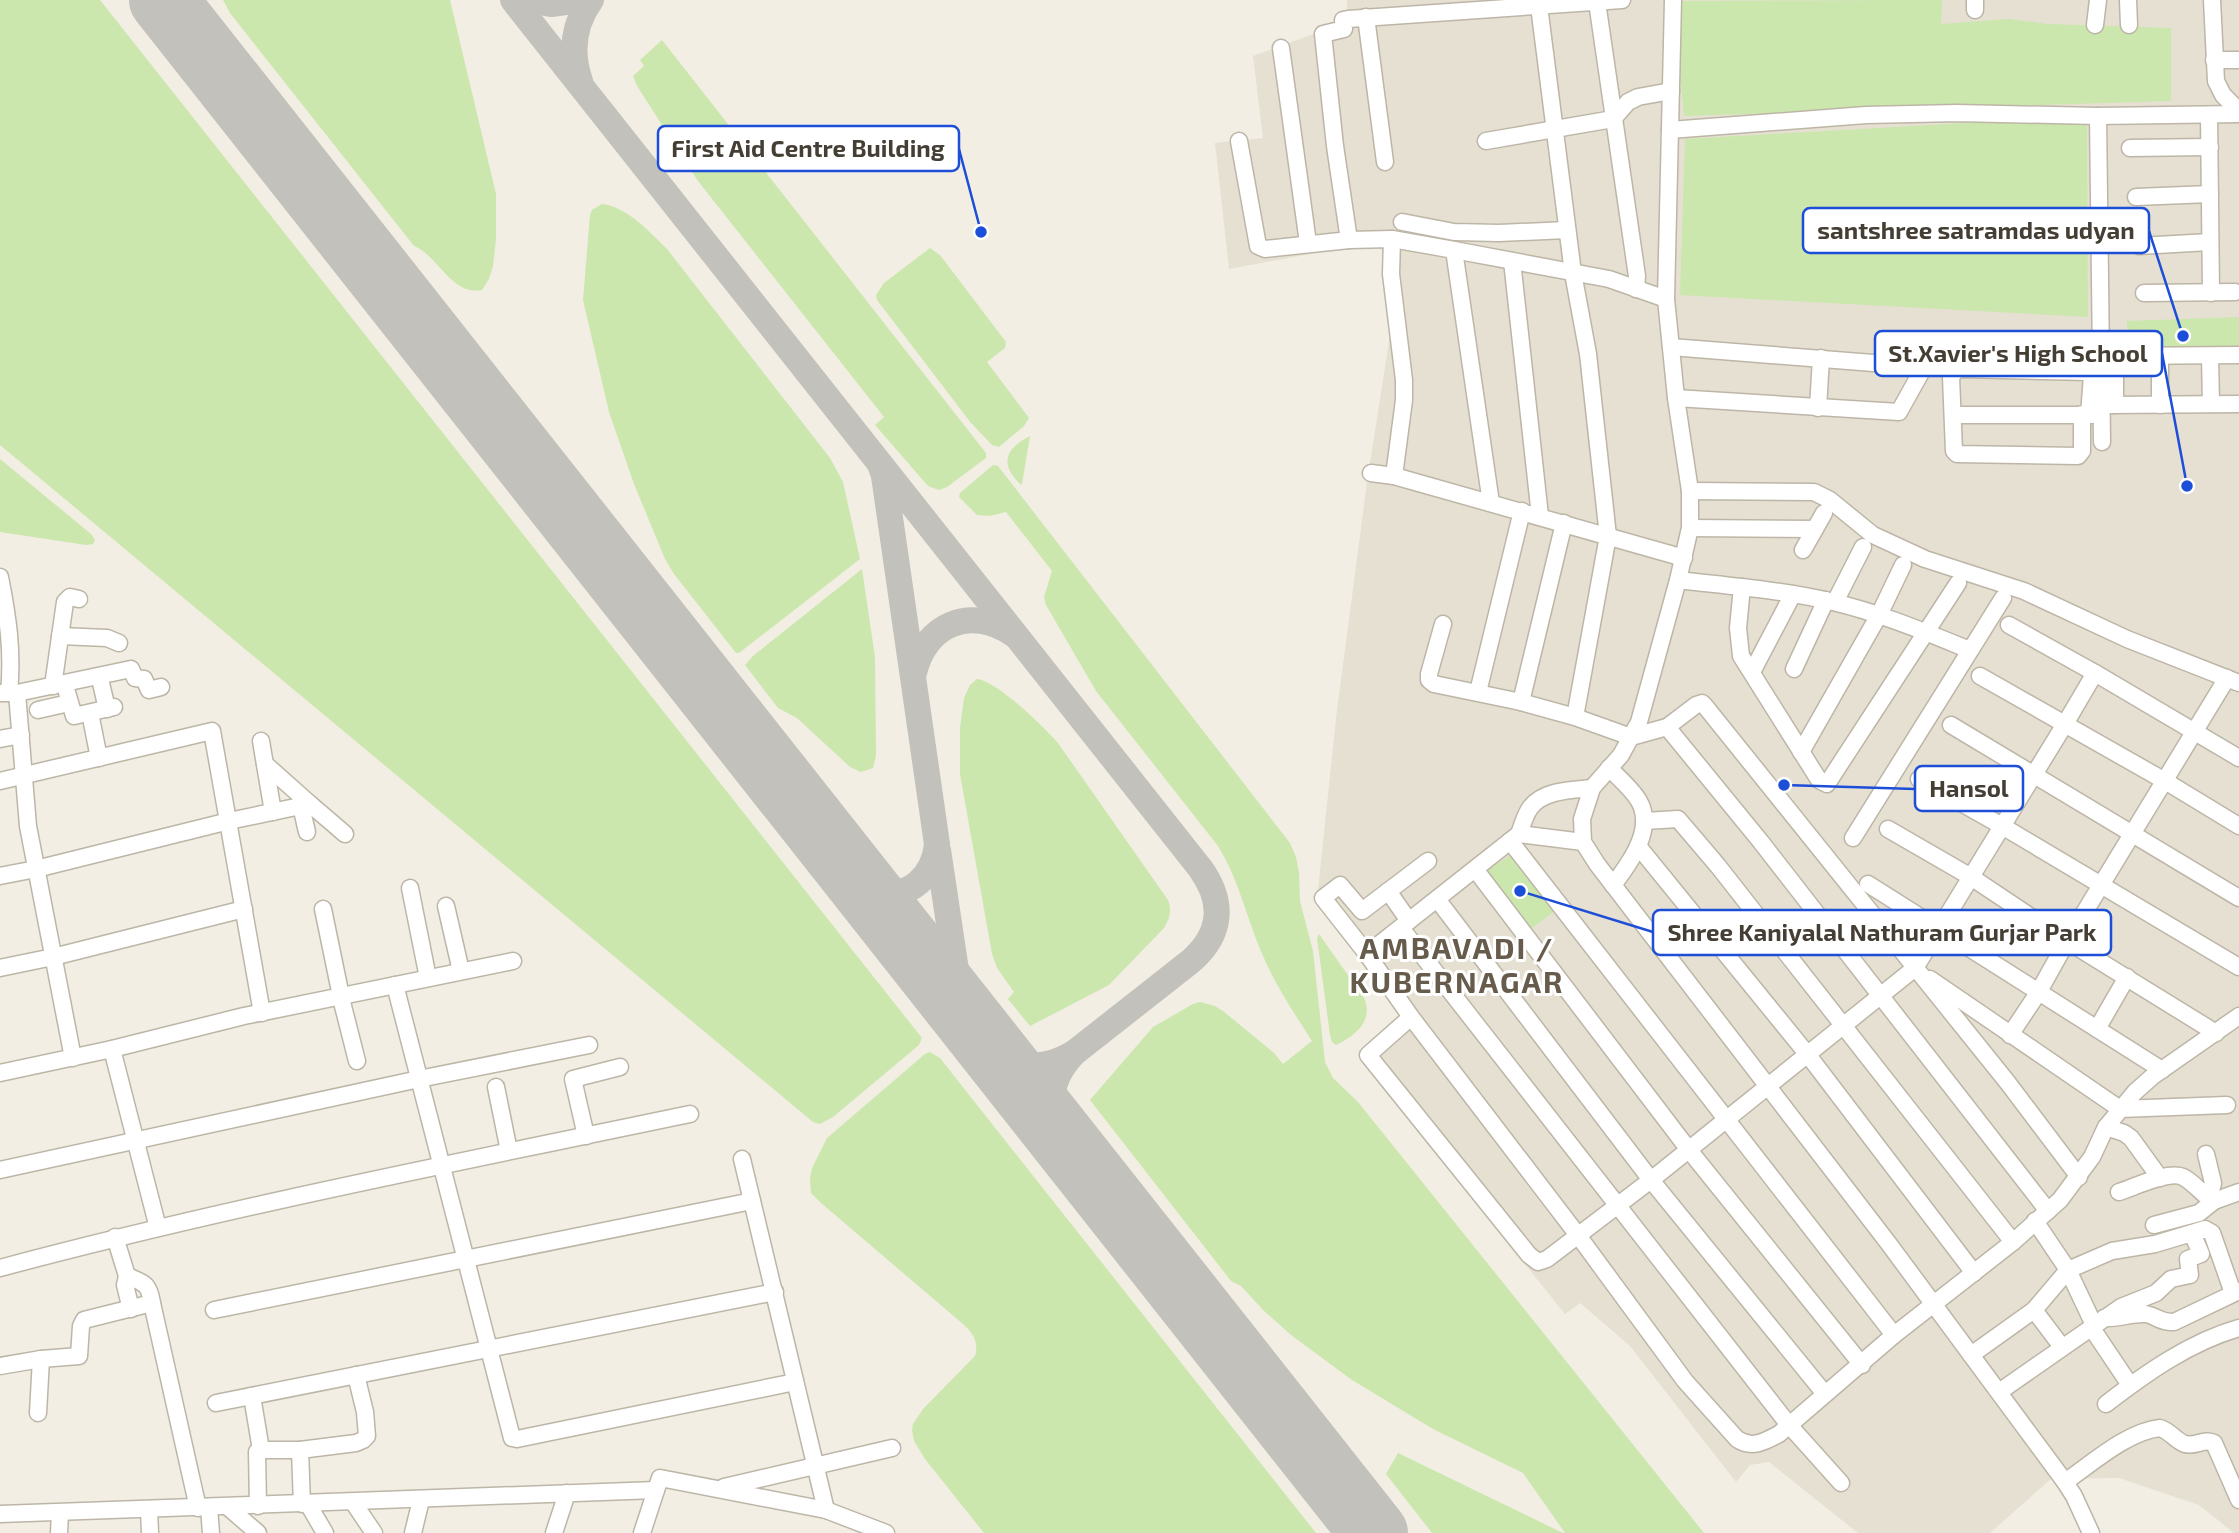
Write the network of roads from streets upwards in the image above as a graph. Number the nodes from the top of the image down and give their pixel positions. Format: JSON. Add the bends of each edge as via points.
{"nodes":[{"id":1,"x":1622,"y":0,"type":"edge"},
{"id":2,"x":1673,"y":0,"type":"edge"},
{"id":3,"x":2098,"y":0,"type":"edge"},
{"id":4,"x":2128,"y":0,"type":"edge"},
{"id":5,"x":2212,"y":0,"type":"edge"},
{"id":6,"x":1602,"y":1,"type":"edge"},
{"id":7,"x":1537,"y":4,"type":"edge"},
{"id":8,"x":1417,"y":7,"type":"edge"},
{"id":9,"x":1371,"y":11,"type":"edge"},
{"id":10,"x":2095,"y":25,"type":"dead end"},
{"id":11,"x":2129,"y":25,"type":"dead end"},
{"id":12,"x":1281,"y":48,"type":"dead end"},
{"id":13,"x":2214,"y":60,"type":"junction"},
{"id":14,"x":2239,"y":60,"type":"edge"},
{"id":15,"x":1671,"y":90,"type":"junction"},
{"id":16,"x":2239,"y":113,"type":"edge"},
{"id":17,"x":2209,"y":114,"type":"junction"},
{"id":18,"x":2098,"y":116,"type":"junction"},
{"id":19,"x":1613,"y":119,"type":"junction"},
{"id":20,"x":1554,"y":129,"type":"junction"},
{"id":21,"x":1670,"y":130,"type":"junction"},
{"id":22,"x":1239,"y":141,"type":"dead end"},
{"id":23,"x":1486,"y":141,"type":"dead end"},
{"id":24,"x":2210,"y":147,"type":"junction"},
{"id":25,"x":2130,"y":148,"type":"dead end"},
{"id":26,"x":1385,"y":162,"type":"dead end"},
{"id":27,"x":2210,"y":194,"type":"junction"},
{"id":28,"x":2136,"y":197,"type":"dead end"},
{"id":29,"x":1402,"y":222,"type":"dead end"},
{"id":30,"x":1567,"y":230,"type":"junction"},
{"id":31,"x":1392,"y":239,"type":"junction"},
{"id":32,"x":1349,"y":240,"type":"junction"},
{"id":33,"x":2210,"y":242,"type":"junction"},
{"id":34,"x":1308,"y":243,"type":"junction"},
{"id":35,"x":2139,"y":246,"type":"dead end"},
{"id":36,"x":1454,"y":250,"type":"junction"},
{"id":37,"x":1512,"y":261,"type":"junction"},
{"id":38,"x":1573,"y":272,"type":"junction"},
{"id":39,"x":1636,"y":289,"type":"junction"},
{"id":40,"x":2211,"y":292,"type":"junction"},
{"id":41,"x":2235,"y":292,"type":"dead end"},
{"id":42,"x":2144,"y":293,"type":"dead end"},
{"id":43,"x":1666,"y":299,"type":"junction"},
{"id":44,"x":1671,"y":347,"type":"junction"},
{"id":45,"x":2239,"y":355,"type":"edge"},
{"id":46,"x":2160,"y":356,"type":"junction"},
{"id":47,"x":2210,"y":356,"type":"junction"},
{"id":48,"x":1821,"y":358,"type":"junction"},
{"id":49,"x":1676,"y":398,"type":"junction"},
{"id":50,"x":2211,"y":404,"type":"junction"},
{"id":51,"x":2239,"y":404,"type":"edge"},
{"id":52,"x":2160,"y":405,"type":"junction"},
{"id":53,"x":1818,"y":408,"type":"junction"},
{"id":54,"x":2098,"y":411,"type":"junction"},
{"id":55,"x":1953,"y":415,"type":"junction"},
{"id":56,"x":2102,"y":442,"type":"dead end"},
{"id":57,"x":1371,"y":472,"type":"dead end"},
{"id":58,"x":1394,"y":476,"type":"junction"},
{"id":59,"x":1690,"y":491,"type":"junction"},
{"id":60,"x":1492,"y":503,"type":"junction"},
{"id":61,"x":1522,"y":511,"type":"junction"},
{"id":62,"x":1824,"y":513,"type":"dead end"},
{"id":63,"x":1540,"y":516,"type":"junction"},
{"id":64,"x":1564,"y":523,"type":"junction"},
{"id":65,"x":1689,"y":528,"type":"junction"},
{"id":66,"x":1815,"y":529,"type":"junction"},
{"id":67,"x":1608,"y":536,"type":"junction"},
{"id":68,"x":1863,"y":547,"type":"dead end"},
{"id":69,"x":1803,"y":550,"type":"dead end"},
{"id":70,"x":1684,"y":558,"type":"junction"},
{"id":71,"x":1903,"y":565,"type":"dead end"},
{"id":72,"x":1678,"y":580,"type":"junction"},
{"id":73,"x":1958,"y":583,"type":"dead end"},
{"id":74,"x":1,"y":584,"type":"edge"},
{"id":75,"x":1742,"y":587,"type":"junction"},
{"id":76,"x":1793,"y":594,"type":"junction"},
{"id":77,"x":2003,"y":598,"type":"dead end"},
{"id":78,"x":79,"y":599,"type":"dead end"},
{"id":79,"x":1830,"y":601,"type":"junction"},
{"id":80,"x":3,"y":610,"type":"edge"},
{"id":81,"x":1879,"y":615,"type":"junction"},
{"id":82,"x":1443,"y":624,"type":"dead end"},
{"id":83,"x":2009,"y":625,"type":"dead end"},
{"id":84,"x":1927,"y":633,"type":"junction"},
{"id":85,"x":60,"y":636,"type":"junction"},
{"id":86,"x":119,"y":643,"type":"dead end"},
{"id":87,"x":1970,"y":650,"type":"junction"},
{"id":88,"x":1794,"y":669,"type":"dead end"},
{"id":89,"x":1752,"y":672,"type":"junction"},
{"id":90,"x":2095,"y":673,"type":"junction"},
{"id":91,"x":1980,"y":676,"type":"dead end"},
{"id":92,"x":2233,"y":680,"type":"edge"},
{"id":93,"x":101,"y":683,"type":"dead end"},
{"id":94,"x":161,"y":687,"type":"dead end"},
{"id":95,"x":7,"y":690,"type":"edge"},
{"id":96,"x":1478,"y":692,"type":"junction"},
{"id":97,"x":63,"y":693,"type":"junction"},
{"id":98,"x":1521,"y":702,"type":"junction"},
{"id":99,"x":38,"y":710,"type":"dead end"},
{"id":100,"x":90,"y":713,"type":"junction"},
{"id":101,"x":1575,"y":717,"type":"junction"},
{"id":102,"x":1951,"y":724,"type":"dead end"},
{"id":103,"x":2065,"y":724,"type":"junction"},
{"id":104,"x":1667,"y":727,"type":"junction"},
{"id":105,"x":2195,"y":731,"type":"junction"},
{"id":106,"x":21,"y":735,"type":"junction"},
{"id":107,"x":1631,"y":737,"type":"junction"},
{"id":108,"x":0,"y":739,"type":"edge"},
{"id":109,"x":261,"y":741,"type":"dead end"},
{"id":110,"x":1801,"y":752,"type":"junction"},
{"id":111,"x":99,"y":758,"type":"junction"},
{"id":112,"x":2239,"y":758,"type":"edge"},
{"id":113,"x":265,"y":764,"type":"junction"},
{"id":114,"x":1609,"y":768,"type":"junction"},
{"id":115,"x":2035,"y":774,"type":"junction"},
{"id":116,"x":24,"y":776,"type":"junction"},
{"id":117,"x":1919,"y":779,"type":"dead end"},
{"id":118,"x":0,"y":781,"type":"edge"},
{"id":119,"x":2165,"y":781,"type":"junction"},
{"id":120,"x":1592,"y":788,"type":"junction"},
{"id":121,"x":305,"y":805,"type":"junction"},
{"id":122,"x":273,"y":812,"type":"junction"},
{"id":123,"x":229,"y":821,"type":"junction"},
{"id":124,"x":1645,"y":821,"type":"junction"},
{"id":125,"x":2002,"y":826,"type":"junction"},
{"id":126,"x":2239,"y":826,"type":"edge"},
{"id":127,"x":1888,"y":829,"type":"dead end"},
{"id":128,"x":307,"y":832,"type":"dead end"},
{"id":129,"x":345,"y":834,"type":"dead end"},
{"id":130,"x":2133,"y":834,"type":"junction"},
{"id":131,"x":1515,"y":838,"type":"junction"},
{"id":132,"x":1853,"y":838,"type":"dead end"},
{"id":133,"x":1583,"y":842,"type":"junction"},
{"id":134,"x":1638,"y":846,"type":"junction"},
{"id":135,"x":1428,"y":861,"type":"dead end"},
{"id":136,"x":36,"y":869,"type":"junction"},
{"id":137,"x":1475,"y":869,"type":"junction"},
{"id":138,"x":0,"y":876,"type":"edge"},
{"id":139,"x":1971,"y":877,"type":"junction"},
{"id":140,"x":1868,"y":884,"type":"dead end"},
{"id":141,"x":1613,"y":885,"type":"junction"},
{"id":142,"x":2102,"y":886,"type":"junction"},
{"id":143,"x":410,"y":888,"type":"dead end"},
{"id":144,"x":1388,"y":891,"type":"junction"},
{"id":145,"x":2239,"y":898,"type":"edge"},
{"id":146,"x":1437,"y":899,"type":"junction"},
{"id":147,"x":446,"y":906,"type":"dead end"},
{"id":148,"x":244,"y":909,"type":"junction"},
{"id":149,"x":323,"y":909,"type":"dead end"},
{"id":150,"x":1405,"y":925,"type":"junction"},
{"id":151,"x":1939,"y":929,"type":"junction"},
{"id":152,"x":2067,"y":941,"type":"junction"},
{"id":153,"x":1367,"y":954,"type":"junction"},
{"id":154,"x":53,"y":957,"type":"junction"},
{"id":155,"x":513,"y":961,"type":"dead end"},
{"id":156,"x":2239,"y":967,"type":"edge"},
{"id":157,"x":0,"y":968,"type":"edge"},
{"id":158,"x":1915,"y":968,"type":"junction"},
{"id":159,"x":461,"y":971,"type":"junction"},
{"id":160,"x":2127,"y":977,"type":"junction"},
{"id":161,"x":428,"y":978,"type":"junction"},
{"id":162,"x":395,"y":985,"type":"junction"},
{"id":163,"x":2038,"y":993,"type":"junction"},
{"id":164,"x":1882,"y":995,"type":"junction"},
{"id":165,"x":341,"y":996,"type":"junction"},
{"id":166,"x":262,"y":1013,"type":"junction"},
{"id":167,"x":2239,"y":1016,"type":"edge"},
{"id":168,"x":1411,"y":1017,"type":"junction"},
{"id":169,"x":1842,"y":1027,"type":"junction"},
{"id":170,"x":2097,"y":1028,"type":"junction"},
{"id":171,"x":2216,"y":1033,"type":"junction"},
{"id":172,"x":2010,"y":1035,"type":"junction"},
{"id":173,"x":590,"y":1045,"type":"dead end"},
{"id":174,"x":111,"y":1049,"type":"junction"},
{"id":175,"x":1808,"y":1055,"type":"junction"},
{"id":176,"x":73,"y":1058,"type":"junction"},
{"id":177,"x":357,"y":1061,"type":"dead end"},
{"id":178,"x":620,"y":1068,"type":"dead end"},
{"id":179,"x":2162,"y":1070,"type":"junction"},
{"id":180,"x":0,"y":1073,"type":"edge"},
{"id":181,"x":419,"y":1079,"type":"junction"},
{"id":182,"x":496,"y":1087,"type":"dead end"},
{"id":183,"x":1769,"y":1087,"type":"junction"},
{"id":184,"x":2227,"y":1105,"type":"dead end"},
{"id":185,"x":2120,"y":1108,"type":"junction"},
{"id":186,"x":690,"y":1114,"type":"dead end"},
{"id":187,"x":1727,"y":1120,"type":"junction"},
{"id":188,"x":2106,"y":1126,"type":"junction"},
{"id":189,"x":586,"y":1136,"type":"junction"},
{"id":190,"x":135,"y":1140,"type":"junction"},
{"id":191,"x":1689,"y":1150,"type":"junction"},
{"id":192,"x":509,"y":1151,"type":"junction"},
{"id":193,"x":2206,"y":1154,"type":"dead end"},
{"id":194,"x":742,"y":1159,"type":"dead end"},
{"id":195,"x":441,"y":1166,"type":"junction"},
{"id":196,"x":0,"y":1170,"type":"edge"},
{"id":197,"x":2079,"y":1177,"type":"junction"},
{"id":198,"x":2160,"y":1178,"type":"junction"},
{"id":199,"x":1651,"y":1180,"type":"junction"},
{"id":200,"x":2119,"y":1192,"type":"dead end"},
{"id":201,"x":2239,"y":1192,"type":"edge"},
{"id":202,"x":2209,"y":1197,"type":"junction"},
{"id":203,"x":752,"y":1201,"type":"junction"},
{"id":204,"x":1618,"y":1205,"type":"junction"},
{"id":205,"x":2041,"y":1216,"type":"junction"},
{"id":206,"x":2154,"y":1226,"type":"dead end"},
{"id":207,"x":158,"y":1228,"type":"junction"},
{"id":208,"x":2192,"y":1233,"type":"junction"},
{"id":209,"x":1577,"y":1234,"type":"junction"},
{"id":210,"x":115,"y":1237,"type":"junction"},
{"id":211,"x":2013,"y":1242,"type":"junction"},
{"id":212,"x":465,"y":1259,"type":"junction"},
{"id":213,"x":0,"y":1268,"type":"edge"},
{"id":214,"x":2068,"y":1270,"type":"junction"},
{"id":215,"x":1974,"y":1273,"type":"junction"},
{"id":216,"x":127,"y":1276,"type":"junction"},
{"id":217,"x":775,"y":1292,"type":"junction"},
{"id":218,"x":2236,"y":1292,"type":"edge"},
{"id":219,"x":152,"y":1303,"type":"junction"},
{"id":220,"x":1934,"y":1306,"type":"junction"},
{"id":221,"x":131,"y":1309,"type":"junction"},
{"id":222,"x":214,"y":1310,"type":"dead end"},
{"id":223,"x":2034,"y":1310,"type":"junction"},
{"id":224,"x":2096,"y":1323,"type":"junction"},
{"id":225,"x":2239,"y":1328,"type":"edge"},
{"id":226,"x":1894,"y":1335,"type":"junction"},
{"id":227,"x":2062,"y":1347,"type":"junction"},
{"id":228,"x":490,"y":1348,"type":"junction"},
{"id":229,"x":1971,"y":1355,"type":"junction"},
{"id":230,"x":41,"y":1359,"type":"junction"},
{"id":231,"x":1862,"y":1364,"type":"junction"},
{"id":232,"x":0,"y":1366,"type":"edge"},
{"id":233,"x":356,"y":1375,"type":"junction"},
{"id":234,"x":796,"y":1382,"type":"junction"},
{"id":235,"x":2130,"y":1385,"type":"junction"},
{"id":236,"x":1998,"y":1392,"type":"junction"},
{"id":237,"x":1825,"y":1394,"type":"junction"},
{"id":238,"x":252,"y":1396,"type":"junction"},
{"id":239,"x":216,"y":1403,"type":"dead end"},
{"id":240,"x":2106,"y":1404,"type":"dead end"},
{"id":241,"x":38,"y":1413,"type":"dead end"},
{"id":242,"x":1789,"y":1425,"type":"junction"},
{"id":243,"x":892,"y":1448,"type":"dead end"},
{"id":244,"x":261,"y":1450,"type":"junction"},
{"id":245,"x":300,"y":1450,"type":"junction"},
{"id":246,"x":815,"y":1465,"type":"junction"},
{"id":247,"x":2065,"y":1482,"type":"junction"},
{"id":248,"x":1841,"y":1483,"type":"dead end"},
{"id":249,"x":716,"y":1489,"type":"junction"},
{"id":250,"x":656,"y":1490,"type":"junction"},
{"id":251,"x":567,"y":1493,"type":"junction"},
{"id":252,"x":421,"y":1500,"type":"junction"},
{"id":253,"x":2239,"y":1500,"type":"edge"},
{"id":254,"x":353,"y":1502,"type":"junction"},
{"id":255,"x":305,"y":1504,"type":"junction"},
{"id":256,"x":258,"y":1506,"type":"junction"},
{"id":257,"x":228,"y":1507,"type":"junction"},
{"id":258,"x":203,"y":1508,"type":"junction"},
{"id":259,"x":149,"y":1510,"type":"junction"},
{"id":260,"x":826,"y":1510,"type":"junction"},
{"id":261,"x":60,"y":1513,"type":"junction"},
{"id":262,"x":0,"y":1514,"type":"edge"},
{"id":263,"x":59,"y":1533,"type":"edge"},
{"id":264,"x":150,"y":1533,"type":"edge"},
{"id":265,"x":211,"y":1533,"type":"edge"},
{"id":266,"x":258,"y":1533,"type":"edge"},
{"id":267,"x":325,"y":1533,"type":"edge"},
{"id":268,"x":374,"y":1533,"type":"edge"},
{"id":269,"x":413,"y":1533,"type":"edge"},
{"id":270,"x":554,"y":1533,"type":"edge"},
{"id":271,"x":642,"y":1533,"type":"edge"},
{"id":272,"x":886,"y":1533,"type":"edge"},
{"id":273,"x":2091,"y":1533,"type":"edge"}],
"edges":[{"from":1,"to":6,"type":"street"},
{"from":2,"to":15,"type":"street"},
{"from":3,"to":10,"type":"street"},
{"from":4,"to":11,"type":"street"},
{"from":5,"to":13,"type":"street"},
{"from":6,"to":7,"type":"street"},
{"from":6,"to":19,"type":"street"},
{"from":7,"to":8,"type":"street"},
{"from":7,"to":20,"type":"street"},
{"from":8,"to":9,"type":"street"},
{"from":9,"to":26,"type":"street"},
{"from":9,"to":32,"type":"street","via":[[1343,20],[1344,29],[1323,34]]},
{"from":12,"to":34,"type":"street"},
{"from":13,"to":14,"type":"street"},
{"from":13,"to":16,"type":"street","via":[[2218,88]]},
{"from":15,"to":19,"type":"street","via":[[1638,97]]},
{"from":15,"to":21,"type":"street"},
{"from":16,"to":17,"type":"street"},
{"from":17,"to":18,"type":"street"},
{"from":17,"to":24,"type":"street"},
{"from":18,"to":21,"type":"street","via":[[1866,114]]},
{"from":18,"to":54,"type":"street"},
{"from":19,"to":20,"type":"street"},
{"from":19,"to":39,"type":"street"},
{"from":20,"to":23,"type":"street"},
{"from":20,"to":30,"type":"street"},
{"from":21,"to":43,"type":"street"},
{"from":22,"to":34,"type":"street","via":[[1258,246]]},
{"from":24,"to":25,"type":"street"},
{"from":24,"to":27,"type":"street"},
{"from":27,"to":28,"type":"street"},
{"from":27,"to":33,"type":"street"},
{"from":29,"to":30,"type":"street","via":[[1454,232]]},
{"from":30,"to":38,"type":"street"},
{"from":31,"to":32,"type":"street"},
{"from":31,"to":36,"type":"street"},
{"from":31,"to":58,"type":"street","via":[[1391,274],[1404,380]]},
{"from":32,"to":34,"type":"street"},
{"from":33,"to":35,"type":"street"},
{"from":33,"to":40,"type":"street"},
{"from":36,"to":37,"type":"street"},
{"from":36,"to":60,"type":"street"},
{"from":37,"to":38,"type":"street"},
{"from":37,"to":63,"type":"street"},
{"from":38,"to":39,"type":"street"},
{"from":38,"to":67,"type":"street","via":[[1588,354]]},
{"from":39,"to":43,"type":"street"},
{"from":40,"to":41,"type":"street"},
{"from":40,"to":42,"type":"street"},
{"from":43,"to":44,"type":"street"},
{"from":44,"to":48,"type":"street"},
{"from":44,"to":49,"type":"street"},
{"from":45,"to":47,"type":"street"},
{"from":46,"to":47,"type":"street"},
{"from":46,"to":52,"type":"street"},
{"from":46,"to":54,"type":"street","via":[[2115,356]]},
{"from":47,"to":50,"type":"street"},
{"from":48,"to":53,"type":"street"},
{"from":48,"to":53,"type":"street","via":[[1924,367],[1899,412]]},
{"from":49,"to":53,"type":"street"},
{"from":49,"to":59,"type":"street"},
{"from":50,"to":51,"type":"street"},
{"from":50,"to":52,"type":"street"},
{"from":52,"to":54,"type":"street"},
{"from":54,"to":55,"type":"street"},
{"from":54,"to":55,"type":"street","via":[[2082,451],[2075,457],[1957,454]]},
{"from":54,"to":55,"type":"street","via":[[2089,372],[1961,369],[1951,377]]},
{"from":54,"to":56,"type":"street"},
{"from":57,"to":58,"type":"street"},
{"from":58,"to":60,"type":"street"},
{"from":59,"to":65,"type":"street"},
{"from":59,"to":92,"type":"street","via":[[1814,492],[1873,535],[1925,559],[2025,591],[2127,639]]},
{"from":60,"to":61,"type":"street"},
{"from":61,"to":63,"type":"street"},
{"from":61,"to":96,"type":"street"},
{"from":62,"to":66,"type":"street"},
{"from":63,"to":64,"type":"street"},
{"from":64,"to":67,"type":"street"},
{"from":64,"to":98,"type":"street"},
{"from":65,"to":66,"type":"street"},
{"from":65,"to":70,"type":"street"},
{"from":66,"to":69,"type":"street"},
{"from":67,"to":70,"type":"street"},
{"from":67,"to":101,"type":"street"},
{"from":68,"to":79,"type":"street"},
{"from":70,"to":72,"type":"street"},
{"from":71,"to":81,"type":"street"},
{"from":72,"to":75,"type":"street"},
{"from":72,"to":107,"type":"street"},
{"from":73,"to":84,"type":"street"},
{"from":74,"to":80,"type":"street"},
{"from":75,"to":76,"type":"street"},
{"from":75,"to":89,"type":"street","via":[[1738,643]]},
{"from":76,"to":79,"type":"street"},
{"from":76,"to":89,"type":"street"},
{"from":77,"to":87,"type":"street"},
{"from":78,"to":85,"type":"street","via":[[67,598]]},
{"from":79,"to":81,"type":"street"},
{"from":79,"to":88,"type":"street"},
{"from":80,"to":95,"type":"street","via":[[12,659]]},
{"from":81,"to":84,"type":"street"},
{"from":81,"to":110,"type":"street"},
{"from":82,"to":96,"type":"street","via":[[1429,681]]},
{"from":83,"to":90,"type":"street"},
{"from":84,"to":87,"type":"street"},
{"from":84,"to":110,"type":"street","via":[[1827,784],[1819,780]]},
{"from":85,"to":86,"type":"street","via":[[107,638]]},
{"from":85,"to":97,"type":"street"},
{"from":87,"to":132,"type":"street"},
{"from":89,"to":110,"type":"street"},
{"from":90,"to":103,"type":"street"},
{"from":90,"to":105,"type":"street"},
{"from":91,"to":103,"type":"street"},
{"from":92,"to":105,"type":"street"},
{"from":93,"to":100,"type":"street","via":[[111,708]]},
{"from":94,"to":97,"type":"street","via":[[149,690],[131,669]]},
{"from":95,"to":97,"type":"street"},
{"from":95,"to":106,"type":"street"},
{"from":96,"to":98,"type":"street"},
{"from":97,"to":99,"type":"street"},
{"from":97,"to":100,"type":"street","via":[[74,716]]},
{"from":98,"to":101,"type":"street"},
{"from":100,"to":111,"type":"street"},
{"from":101,"to":107,"type":"street"},
{"from":102,"to":115,"type":"street"},
{"from":103,"to":115,"type":"street"},
{"from":103,"to":119,"type":"street"},
{"from":104,"to":107,"type":"street"},
{"from":104,"to":158,"type":"street","via":[[1702,703]]},
{"from":104,"to":164,"type":"street"},
{"from":105,"to":112,"type":"street"},
{"from":105,"to":119,"type":"street"},
{"from":106,"to":108,"type":"street"},
{"from":106,"to":116,"type":"street"},
{"from":107,"to":114,"type":"street"},
{"from":109,"to":113,"type":"street"},
{"from":111,"to":116,"type":"street"},
{"from":111,"to":123,"type":"street","via":[[212,731]]},
{"from":113,"to":121,"type":"street"},
{"from":113,"to":122,"type":"street"},
{"from":114,"to":120,"type":"street"},
{"from":114,"to":124,"type":"street","via":[[1639,801]]},
{"from":115,"to":125,"type":"street"},
{"from":115,"to":130,"type":"street"},
{"from":116,"to":118,"type":"street"},
{"from":116,"to":136,"type":"street"},
{"from":117,"to":125,"type":"street"},
{"from":119,"to":126,"type":"street"},
{"from":119,"to":130,"type":"street"},
{"from":120,"to":131,"type":"street","via":[[1545,797],[1530,808]]},
{"from":120,"to":133,"type":"street","via":[[1582,819]]},
{"from":121,"to":122,"type":"street"},
{"from":121,"to":128,"type":"street"},
{"from":121,"to":129,"type":"street"},
{"from":122,"to":123,"type":"street"},
{"from":123,"to":136,"type":"street"},
{"from":123,"to":148,"type":"street"},
{"from":124,"to":134,"type":"street"},
{"from":124,"to":169,"type":"street","via":[[1678,819]]},
{"from":125,"to":139,"type":"street"},
{"from":125,"to":142,"type":"street"},
{"from":127,"to":139,"type":"street"},
{"from":130,"to":142,"type":"street"},
{"from":130,"to":145,"type":"street"},
{"from":131,"to":133,"type":"street"},
{"from":131,"to":137,"type":"street"},
{"from":131,"to":187,"type":"street"},
{"from":133,"to":141,"type":"street"},
{"from":134,"to":141,"type":"street"},
{"from":134,"to":175,"type":"street"},
{"from":135,"to":144,"type":"street"},
{"from":136,"to":138,"type":"street"},
{"from":136,"to":154,"type":"street"},
{"from":137,"to":146,"type":"street"},
{"from":137,"to":191,"type":"street"},
{"from":139,"to":151,"type":"street"},
{"from":139,"to":152,"type":"street"},
{"from":140,"to":151,"type":"street"},
{"from":141,"to":183,"type":"street"},
{"from":142,"to":152,"type":"street"},
{"from":142,"to":156,"type":"street"},
{"from":143,"to":161,"type":"street"},
{"from":144,"to":150,"type":"street"},
{"from":144,"to":153,"type":"street","via":[[1362,911],[1340,885],[1323,898]]},
{"from":146,"to":150,"type":"street"},
{"from":146,"to":199,"type":"street"},
{"from":147,"to":159,"type":"street"},
{"from":148,"to":154,"type":"street"},
{"from":148,"to":166,"type":"street"},
{"from":149,"to":165,"type":"street"},
{"from":150,"to":153,"type":"street"},
{"from":150,"to":204,"type":"street"},
{"from":151,"to":158,"type":"street"},
{"from":151,"to":163,"type":"street"},
{"from":152,"to":160,"type":"street"},
{"from":152,"to":163,"type":"street"},
{"from":153,"to":168,"type":"street"},
{"from":154,"to":157,"type":"street"},
{"from":154,"to":176,"type":"street"},
{"from":155,"to":159,"type":"street"},
{"from":158,"to":164,"type":"street"},
{"from":158,"to":172,"type":"street"},
{"from":158,"to":197,"type":"street"},
{"from":159,"to":161,"type":"street"},
{"from":160,"to":170,"type":"street"},
{"from":160,"to":171,"type":"street"},
{"from":161,"to":162,"type":"street"},
{"from":162,"to":165,"type":"street"},
{"from":162,"to":181,"type":"street"},
{"from":163,"to":170,"type":"street"},
{"from":163,"to":172,"type":"street"},
{"from":164,"to":169,"type":"street"},
{"from":164,"to":205,"type":"street"},
{"from":165,"to":166,"type":"street"},
{"from":165,"to":177,"type":"street"},
{"from":166,"to":174,"type":"street"},
{"from":167,"to":171,"type":"street"},
{"from":168,"to":209,"type":"street"},
{"from":168,"to":209,"type":"street","via":[[1368,1055],[1529,1255],[1538,1262],[1547,1259]]},
{"from":169,"to":175,"type":"street"},
{"from":169,"to":211,"type":"street"},
{"from":170,"to":179,"type":"street"},
{"from":171,"to":179,"type":"street"},
{"from":172,"to":185,"type":"street"},
{"from":173,"to":181,"type":"street"},
{"from":174,"to":176,"type":"street"},
{"from":174,"to":190,"type":"street"},
{"from":175,"to":183,"type":"street"},
{"from":175,"to":215,"type":"street"},
{"from":176,"to":180,"type":"street"},
{"from":178,"to":189,"type":"street","via":[[573,1079]]},
{"from":179,"to":185,"type":"street"},
{"from":181,"to":190,"type":"street"},
{"from":181,"to":195,"type":"street"},
{"from":182,"to":192,"type":"street"},
{"from":183,"to":187,"type":"street"},
{"from":183,"to":220,"type":"street"},
{"from":184,"to":185,"type":"street"},
{"from":185,"to":188,"type":"street"},
{"from":186,"to":189,"type":"street"},
{"from":187,"to":191,"type":"street"},
{"from":187,"to":226,"type":"street"},
{"from":188,"to":197,"type":"street"},
{"from":188,"to":198,"type":"street","via":[[2131,1138]]},
{"from":189,"to":192,"type":"street"},
{"from":190,"to":196,"type":"street"},
{"from":190,"to":207,"type":"street"},
{"from":191,"to":199,"type":"street"},
{"from":191,"to":231,"type":"street"},
{"from":192,"to":195,"type":"street"},
{"from":193,"to":202,"type":"street","via":[[2213,1182]]},
{"from":194,"to":203,"type":"street"},
{"from":195,"to":207,"type":"street"},
{"from":195,"to":212,"type":"street"},
{"from":197,"to":205,"type":"street"},
{"from":198,"to":200,"type":"street"},
{"from":198,"to":202,"type":"street","via":[[2181,1176]]},
{"from":199,"to":204,"type":"street"},
{"from":199,"to":237,"type":"street"},
{"from":201,"to":202,"type":"street"},
{"from":202,"to":206,"type":"street","via":[[2199,1213]]},
{"from":203,"to":212,"type":"street"},
{"from":203,"to":217,"type":"street"},
{"from":204,"to":209,"type":"street"},
{"from":204,"to":242,"type":"street"},
{"from":205,"to":211,"type":"street"},
{"from":205,"to":214,"type":"street"},
{"from":207,"to":210,"type":"street"},
{"from":208,"to":214,"type":"street","via":[[2112,1251]]},
{"from":208,"to":218,"type":"street","via":[[2205,1229],[2212,1233]]},
{"from":208,"to":224,"type":"street","via":[[2201,1254],[2188,1259],[2190,1275],[2171,1279],[2156,1293]]},
{"from":209,"to":242,"type":"street","via":[[1685,1381],[1737,1439],[1760,1444]]},
{"from":210,"to":213,"type":"street"},
{"from":210,"to":216,"type":"street"},
{"from":211,"to":215,"type":"street"},
{"from":212,"to":222,"type":"street"},
{"from":212,"to":228,"type":"street"},
{"from":214,"to":223,"type":"street"},
{"from":214,"to":224,"type":"street"},
{"from":215,"to":220,"type":"street"},
{"from":216,"to":219,"type":"street","via":[[146,1284]]},
{"from":216,"to":221,"type":"street"},
{"from":217,"to":228,"type":"street"},
{"from":217,"to":234,"type":"street"},
{"from":218,"to":224,"type":"street","via":[[2174,1322],[2147,1314]]},
{"from":219,"to":221,"type":"street"},
{"from":219,"to":258,"type":"street"},
{"from":220,"to":226,"type":"street"},
{"from":220,"to":229,"type":"street"},
{"from":221,"to":230,"type":"street","via":[[82,1322],[78,1357]]},
{"from":223,"to":227,"type":"street"},
{"from":223,"to":229,"type":"street"},
{"from":224,"to":227,"type":"street"},
{"from":224,"to":235,"type":"street"},
{"from":225,"to":235,"type":"street","via":[[2211,1338]]},
{"from":226,"to":231,"type":"street"},
{"from":227,"to":236,"type":"street"},
{"from":228,"to":233,"type":"street"},
{"from":228,"to":234,"type":"street","via":[[514,1439]]},
{"from":229,"to":236,"type":"street"},
{"from":230,"to":232,"type":"street"},
{"from":230,"to":241,"type":"street"},
{"from":231,"to":237,"type":"street"},
{"from":233,"to":238,"type":"street"},
{"from":233,"to":245,"type":"street","via":[[366,1436],[356,1443]]},
{"from":234,"to":246,"type":"street"},
{"from":235,"to":240,"type":"street"},
{"from":236,"to":247,"type":"street"},
{"from":237,"to":242,"type":"street"},
{"from":238,"to":239,"type":"street"},
{"from":238,"to":244,"type":"street"},
{"from":242,"to":248,"type":"street"},
{"from":243,"to":246,"type":"street"},
{"from":244,"to":245,"type":"street"},
{"from":244,"to":256,"type":"street","via":[[257,1454]]},
{"from":245,"to":255,"type":"street"},
{"from":246,"to":249,"type":"street"},
{"from":246,"to":260,"type":"street"},
{"from":247,"to":253,"type":"street","via":[[2121,1444],[2160,1428],[2185,1444],[2214,1443]]},
{"from":247,"to":273,"type":"street"},
{"from":249,"to":250,"type":"street","via":[[660,1478]]},
{"from":249,"to":260,"type":"street"},
{"from":250,"to":251,"type":"street"},
{"from":250,"to":271,"type":"street"},
{"from":251,"to":252,"type":"street"},
{"from":251,"to":270,"type":"street"},
{"from":252,"to":254,"type":"street"},
{"from":252,"to":269,"type":"street"},
{"from":254,"to":255,"type":"street"},
{"from":254,"to":268,"type":"street"},
{"from":255,"to":256,"type":"street"},
{"from":255,"to":267,"type":"street"},
{"from":256,"to":257,"type":"street"},
{"from":257,"to":258,"type":"street"},
{"from":257,"to":266,"type":"street"},
{"from":258,"to":259,"type":"street"},
{"from":258,"to":265,"type":"street"},
{"from":259,"to":261,"type":"street"},
{"from":259,"to":264,"type":"street"},
{"from":260,"to":272,"type":"street"},
{"from":261,"to":262,"type":"street"},
{"from":261,"to":263,"type":"street"}]}
